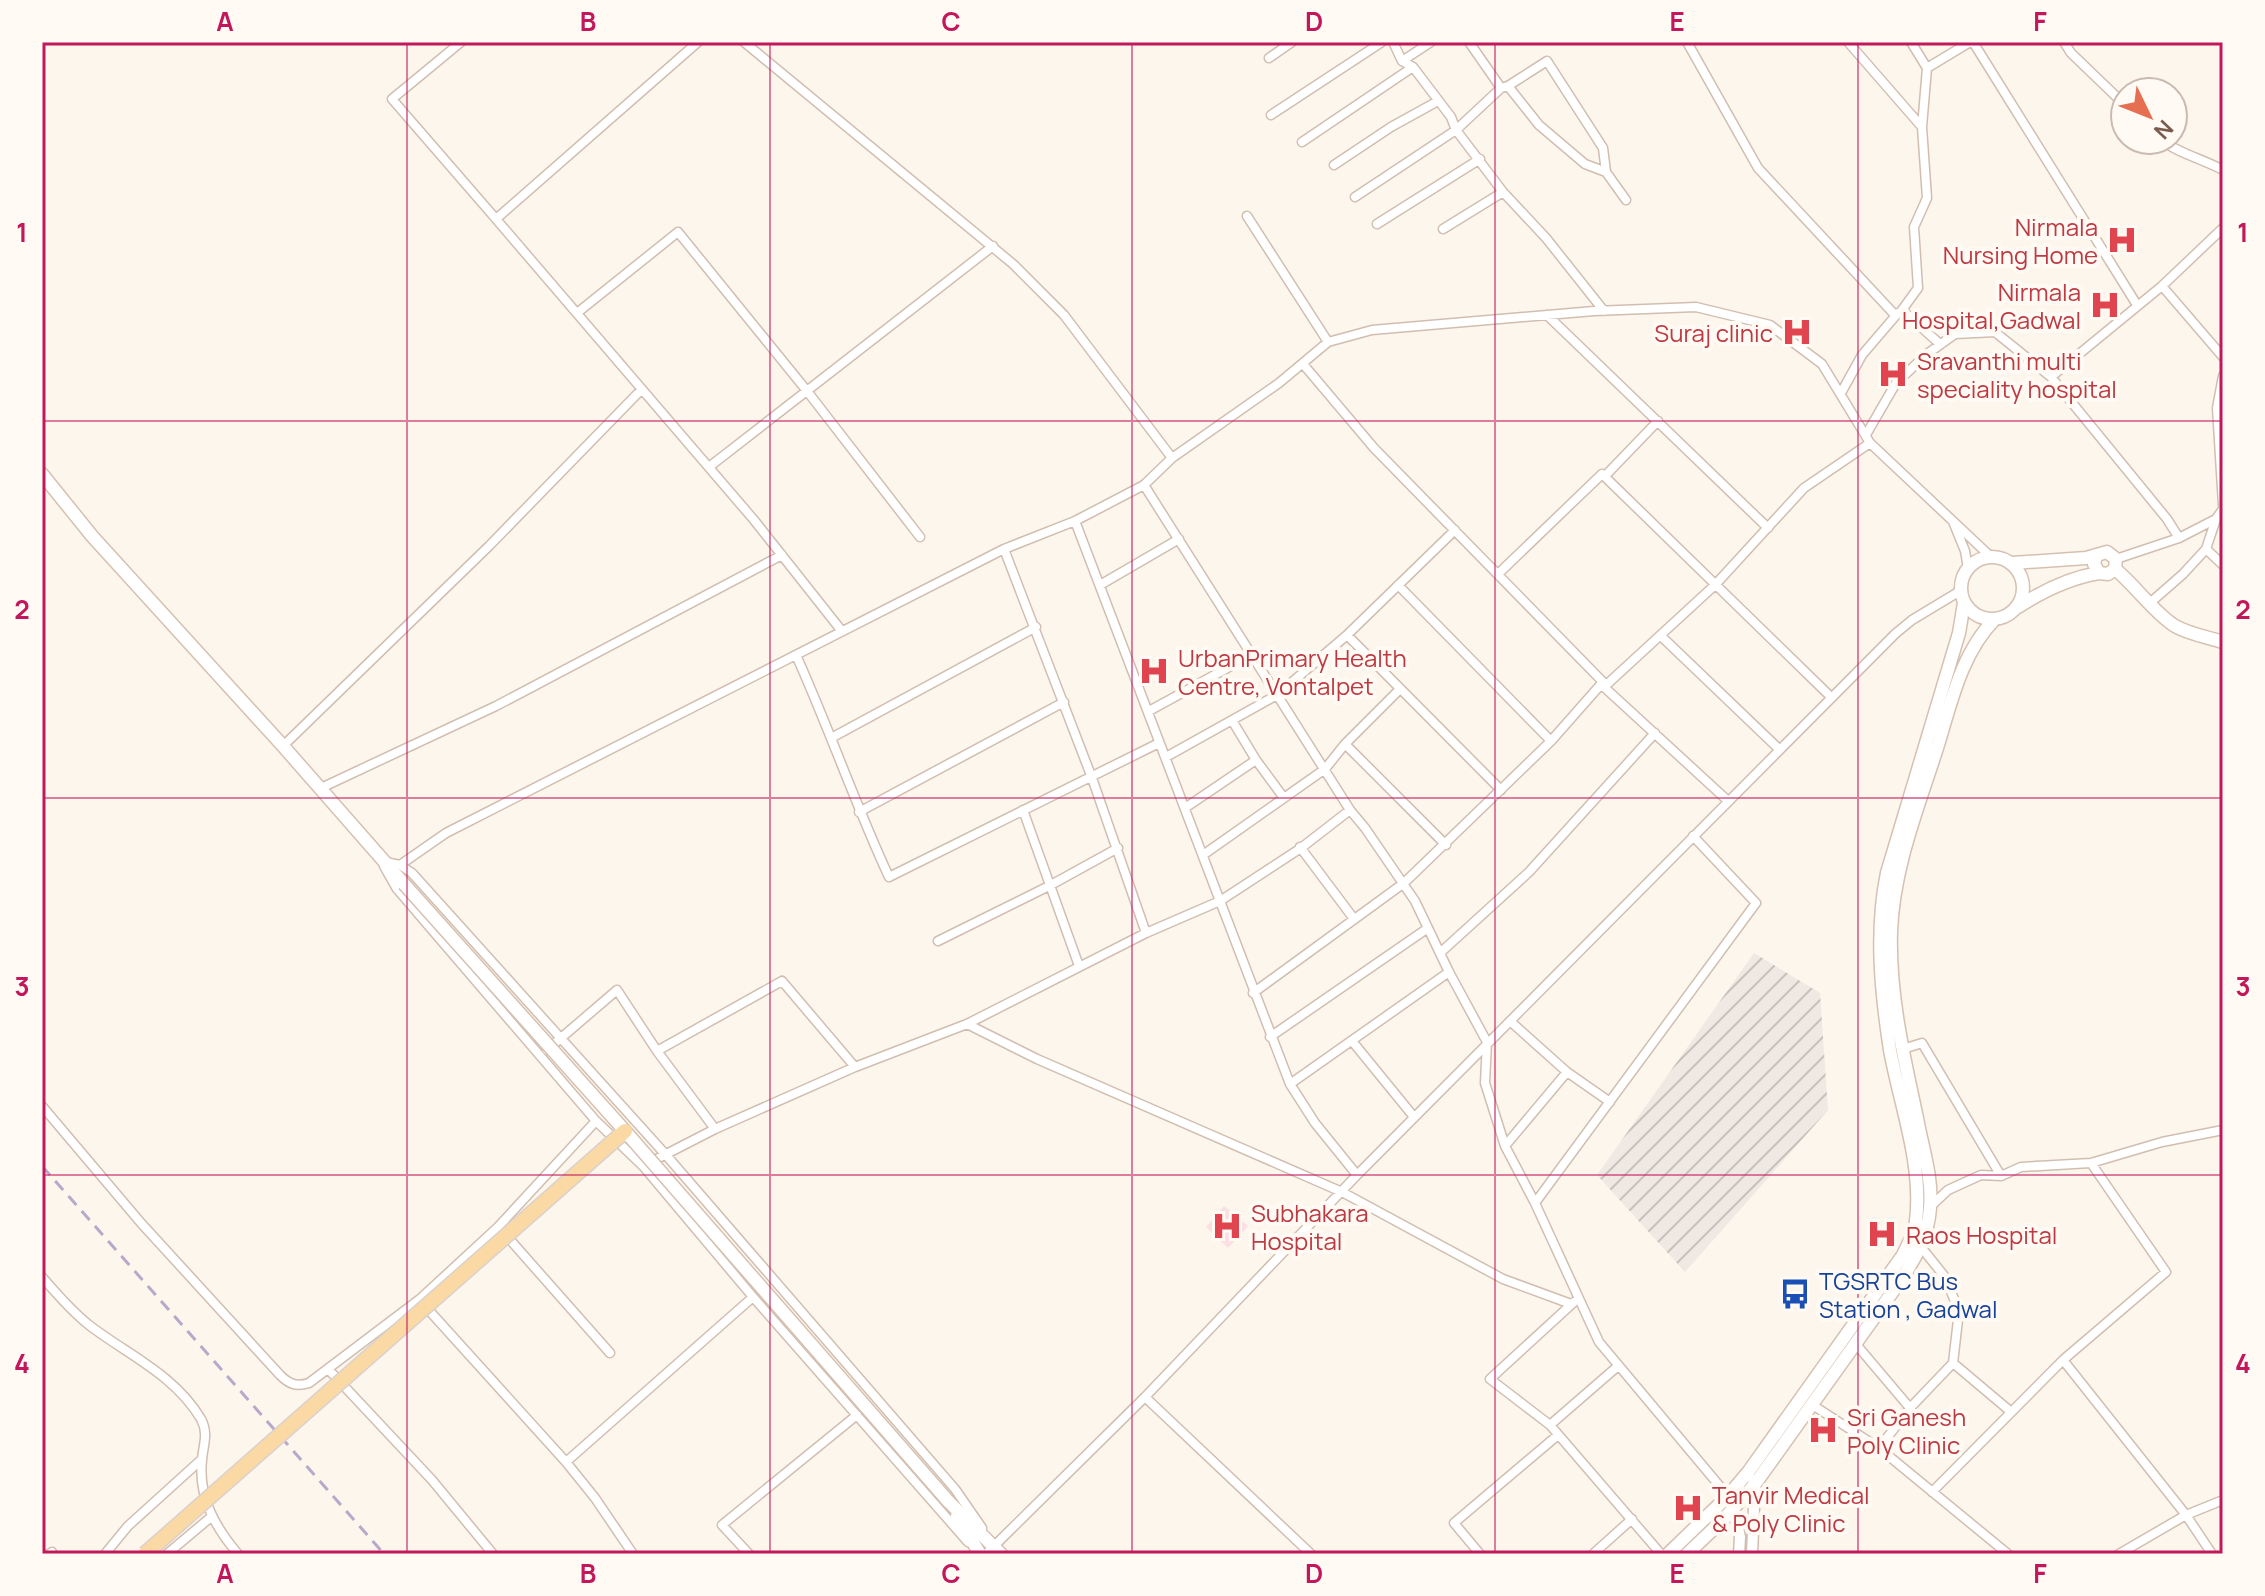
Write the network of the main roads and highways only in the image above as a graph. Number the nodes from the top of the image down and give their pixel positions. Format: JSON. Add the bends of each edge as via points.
{"nodes":[{"id":1,"x":42,"y":474,"type":"edge"},
{"id":2,"x":2096,"y":556,"type":"junction"},
{"id":3,"x":2012,"y":563,"type":"junction"},
{"id":4,"x":2116,"y":564,"type":"junction"},
{"id":5,"x":2099,"y":573,"type":"junction"},
{"id":6,"x":1962,"y":597,"type":"junction"},
{"id":7,"x":2016,"y":608,"type":"junction"},
{"id":8,"x":1995,"y":619,"type":"junction"},
{"id":9,"x":2223,"y":642,"type":"edge"},
{"id":10,"x":625,"y":1131,"type":"junction"},
{"id":11,"x":948,"y":1501,"type":"junction"},
{"id":12,"x":1731,"y":1502,"type":"junction"},
{"id":13,"x":994,"y":1552,"type":"edge"},
{"id":14,"x":145,"y":1554,"type":"edge"},
{"id":15,"x":980,"y":1554,"type":"edge"},
{"id":16,"x":1668,"y":1554,"type":"edge"},
{"id":17,"x":1687,"y":1554,"type":"edge"}],
"edges":[{"from":1,"to":10,"type":"main road","bridge":true},
{"from":2,"to":3,"type":"main road"},
{"from":2,"to":4,"type":"main road","via":[[2107,552]]},
{"from":2,"to":5,"type":"main road"},
{"from":3,"to":6,"type":"main road","via":[[2002,557],[1978,560],[1962,578]]},
{"from":3,"to":7,"type":"main road","via":[[2024,585]]},
{"from":4,"to":5,"type":"main road","via":[[2108,574]]},
{"from":4,"to":9,"type":"main road","via":[[2164,618]]},
{"from":5,"to":7,"type":"main road","via":[[2045,590]]},
{"from":6,"to":8,"type":"main road","via":[[1972,612]]},
{"from":6,"to":12,"type":"main road","via":[[1959,633],[1887,873],[1881,909],[1885,1011],[1916,1174],[1916,1224],[1903,1255]]},
{"from":7,"to":8,"type":"main road"},
{"from":8,"to":12,"type":"main road","via":[[1966,661],[1948,710],[1892,913],[1891,953],[1903,1049],[1929,1178],[1930,1206],[1921,1247],[1755,1484]]},
{"from":10,"to":11,"type":"main road","bridge":true},
{"from":10,"to":14,"type":"main road","bridge":true},
{"from":11,"to":13,"type":"main road"},
{"from":11,"to":15,"type":"main road"},
{"from":12,"to":16,"type":"main road"},
{"from":12,"to":17,"type":"main road"}]}
